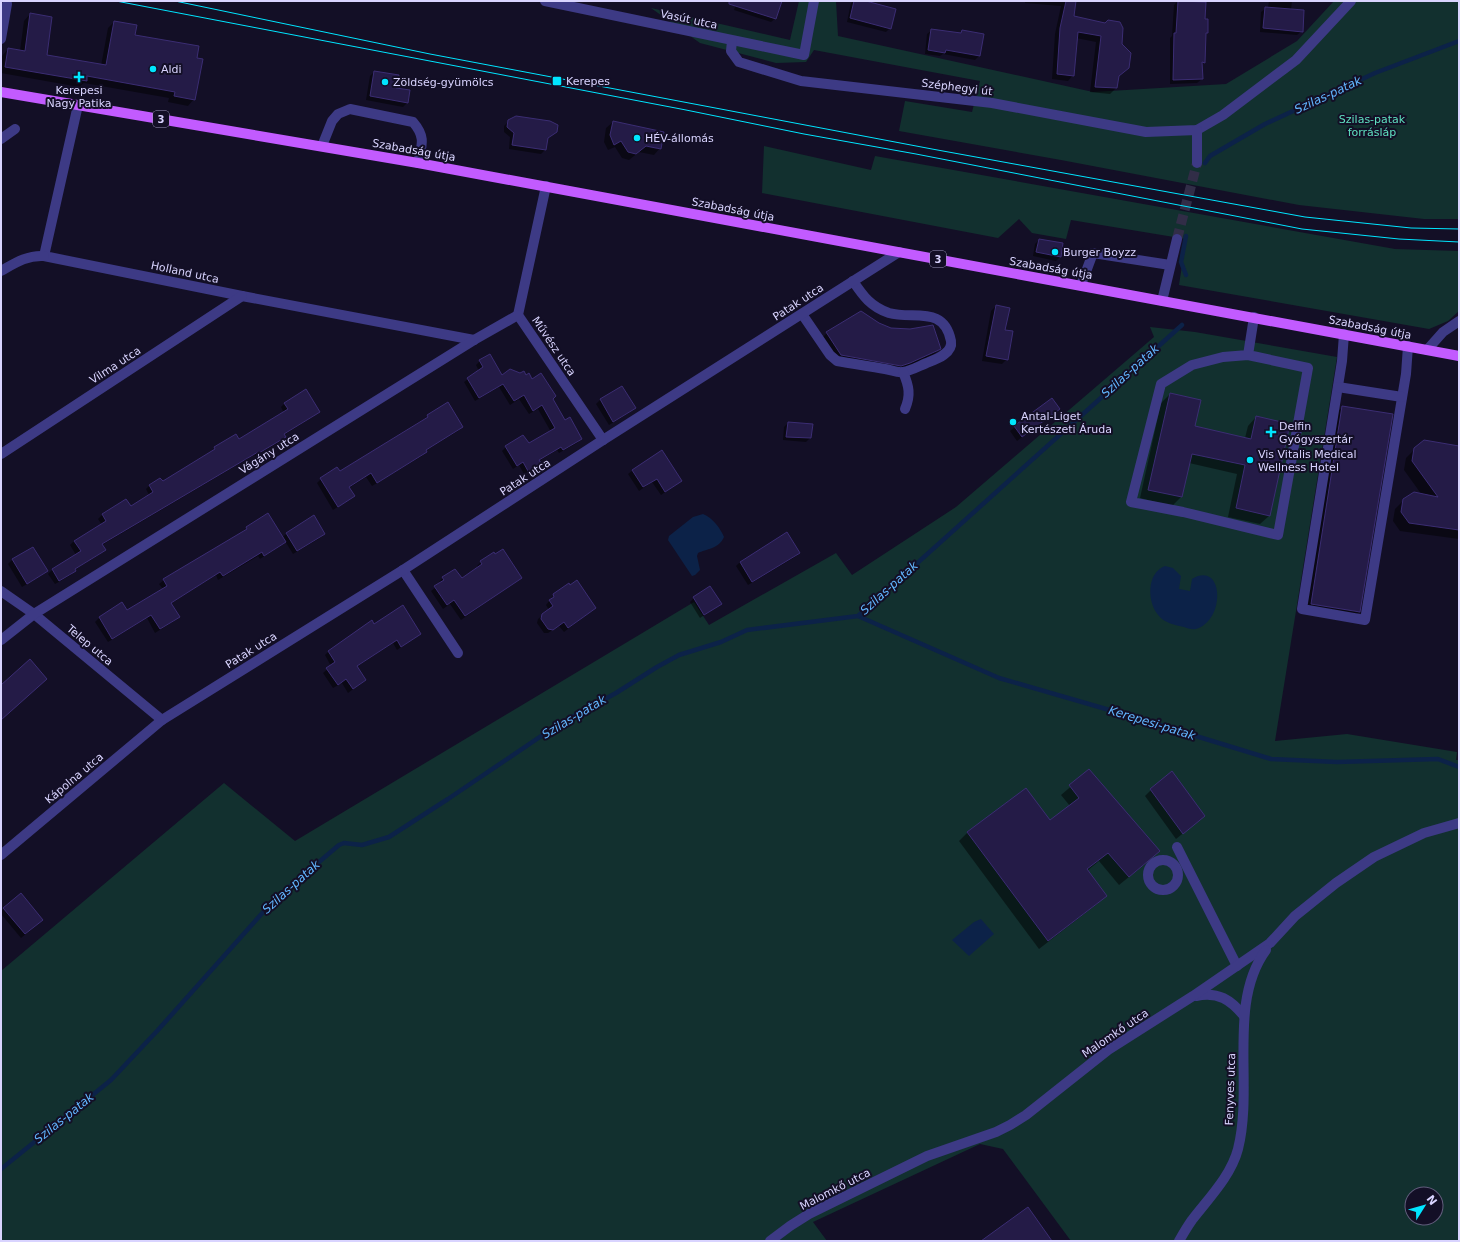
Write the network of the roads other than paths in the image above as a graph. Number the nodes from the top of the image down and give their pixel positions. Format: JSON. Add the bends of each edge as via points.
{"nodes":[{"id":1,"x":545,"y":1,"type":"edge"},
{"id":2,"x":814,"y":1,"type":"edge"},
{"id":3,"x":1351,"y":1,"type":"edge"},
{"id":4,"x":8,"y":4,"type":"dead end"},
{"id":5,"x":1,"y":39,"type":"edge"},
{"id":6,"x":732,"y":41,"type":"junction"},
{"id":7,"x":1,"y":92,"type":"edge"},
{"id":8,"x":78,"y":105,"type":"junction"},
{"id":9,"x":15,"y":129,"type":"dead end"},
{"id":10,"x":1197,"y":130,"type":"junction"},
{"id":11,"x":1,"y":139,"type":"edge"},
{"id":12,"x":322,"y":146,"type":"junction"},
{"id":13,"x":418,"y":163,"type":"junction"},
{"id":14,"x":1197,"y":163,"type":"tunnel mouth"},
{"id":15,"x":546,"y":186,"type":"junction"},
{"id":16,"x":1177,"y":239,"type":"tunnel mouth"},
{"id":17,"x":899,"y":252,"type":"junction"},
{"id":18,"x":44,"y":256,"type":"junction"},
{"id":19,"x":1170,"y":265,"type":"junction"},
{"id":20,"x":1,"y":271,"type":"edge"},
{"id":21,"x":853,"y":281,"type":"junction"},
{"id":22,"x":1081,"y":285,"type":"junction"},
{"id":23,"x":242,"y":296,"type":"junction"},
{"id":24,"x":1162,"y":300,"type":"junction"},
{"id":25,"x":802,"y":314,"type":"junction"},
{"id":26,"x":518,"y":315,"type":"junction"},
{"id":27,"x":1254,"y":317,"type":"junction"},
{"id":28,"x":1459,"y":321,"type":"edge"},
{"id":29,"x":1344,"y":334,"type":"junction"},
{"id":30,"x":474,"y":340,"type":"junction"},
{"id":31,"x":1408,"y":346,"type":"junction"},
{"id":32,"x":1427,"y":350,"type":"junction"},
{"id":33,"x":1248,"y":355,"type":"junction"},
{"id":34,"x":1459,"y":356,"type":"edge"},
{"id":35,"x":903,"y":372,"type":"junction"},
{"id":36,"x":1338,"y":387,"type":"junction"},
{"id":37,"x":1402,"y":397,"type":"junction"},
{"id":38,"x":905,"y":409,"type":"dead end"},
{"id":39,"x":603,"y":440,"type":"junction"},
{"id":40,"x":1,"y":454,"type":"edge"},
{"id":41,"x":403,"y":570,"type":"junction"},
{"id":42,"x":1,"y":591,"type":"edge"},
{"id":43,"x":34,"y":614,"type":"junction"},
{"id":44,"x":1,"y":640,"type":"edge"},
{"id":45,"x":458,"y":653,"type":"dead end"},
{"id":46,"x":162,"y":720,"type":"junction"},
{"id":47,"x":1459,"y":823,"type":"edge"},
{"id":48,"x":1177,"y":847,"type":"dead end"},
{"id":49,"x":1,"y":855,"type":"edge"},
{"id":50,"x":1186,"y":864,"type":"junction"},
{"id":51,"x":1176,"y":869,"type":"dead end"},
{"id":52,"x":1270,"y":943,"type":"junction"},
{"id":53,"x":1237,"y":966,"type":"junction"},
{"id":54,"x":1193,"y":996,"type":"junction"},
{"id":55,"x":1244,"y":1016,"type":"junction"},
{"id":56,"x":770,"y":1241,"type":"edge"},
{"id":57,"x":1179,"y":1241,"type":"edge"}],
"edges":[{"from":1,"to":6,"type":"street","name":"Vasút utca"},
{"from":2,"to":6,"type":"street","name":"Vasút utca","via":[[804,55]]},
{"from":3,"to":10,"type":"street","name":"Széphegyi út","via":[[1296,60],[1222,115]]},
{"from":4,"to":5,"type":"street"},
{"from":6,"to":10,"type":"street","name":"Széphegyi út","via":[[731,50],[738,62],[801,81],[992,103],[1146,132]]},
{"from":7,"to":8,"type":"main road","name":"Szabadság útja","number":"3"},
{"from":8,"to":12,"type":"main road","name":"Szabadság útja","number":"3"},
{"from":8,"to":18,"type":"street"},
{"from":9,"to":11,"type":"street"},
{"from":10,"to":14,"type":"street"},
{"from":12,"to":13,"type":"main road","name":"Szabadság útja","number":"3"},
{"from":12,"to":13,"type":"street","via":[[332,121],[338,114],[350,109],[413,122],[423,140]]},
{"from":13,"to":15,"type":"main road","name":"Szabadság útja","number":"3"},
{"from":15,"to":17,"type":"main road","name":"Szabadság útja","number":"3"},
{"from":15,"to":26,"type":"street","name":"Művész utca"},
{"from":16,"to":19,"type":"street"},
{"from":17,"to":21,"type":"street","name":"Patak utca"},
{"from":17,"to":22,"type":"main road","name":"Szabadság útja","number":"3"},
{"from":18,"to":20,"type":"street","name":"Holland utca","via":[[26,257]]},
{"from":18,"to":23,"type":"street","name":"Holland utca"},
{"from":19,"to":22,"type":"street","via":[[1093,253]]},
{"from":19,"to":24,"type":"street"},
{"from":21,"to":25,"type":"street","name":"Patak utca"},
{"from":21,"to":35,"type":"street","via":[[873,305],[889,313],[930,316],[938,319],[947,330],[951,344],[941,358]]},
{"from":22,"to":24,"type":"main road","name":"Szabadság útja","number":"3"},
{"from":23,"to":30,"type":"street","name":"Holland utca"},
{"from":23,"to":40,"type":"street","name":"Vilma utca"},
{"from":24,"to":27,"type":"main road","name":"Szabadság útja","number":"3"},
{"from":25,"to":35,"type":"street","via":[[830,355],[837,361]]},
{"from":25,"to":39,"type":"street","name":"Patak utca"},
{"from":26,"to":30,"type":"street","name":"Vágány utca"},
{"from":26,"to":39,"type":"street","name":"Művész utca"},
{"from":27,"to":29,"type":"main road","name":"Szabadság útja","number":"3"},
{"from":27,"to":33,"type":"street"},
{"from":28,"to":32,"type":"street","via":[[1443,332]]},
{"from":29,"to":31,"type":"main road","name":"Szabadság útja","number":"3"},
{"from":29,"to":36,"type":"street"},
{"from":30,"to":43,"type":"street","name":"Vágány utca"},
{"from":31,"to":32,"type":"main road","name":"Szabadság útja","number":"3"},
{"from":31,"to":37,"type":"street"},
{"from":32,"to":34,"type":"main road","name":"Szabadság útja","number":"3"},
{"from":33,"to":33,"type":"street","via":[[1308,368],[1278,536],[1131,502],[1161,384],[1192,365],[1223,357]]},
{"from":35,"to":38,"type":"street","via":[[910,393]]},
{"from":36,"to":37,"type":"street"},
{"from":36,"to":37,"type":"street","via":[[1302,609],[1365,620]]},
{"from":39,"to":41,"type":"street","name":"Patak utca"},
{"from":41,"to":45,"type":"street"},
{"from":41,"to":46,"type":"street","name":"Patak utca"},
{"from":42,"to":43,"type":"street","name":"Telep utca"},
{"from":43,"to":44,"type":"street","name":"Vágány utca"},
{"from":43,"to":46,"type":"street","name":"Telep utca"},
{"from":46,"to":49,"type":"street","name":"Kápolna utca"},
{"from":47,"to":52,"type":"street","name":"Malomkő utca","via":[[1424,833],[1374,857],[1295,916]]},
{"from":48,"to":50,"type":"street"},
{"from":50,"to":51,"type":"street"},
{"from":50,"to":53,"type":"street"},
{"from":52,"to":53,"type":"street","name":"Malomkő utca"},
{"from":52,"to":55,"type":"street","name":"Fenyves utca","via":[[1258,960],[1250,979]]},
{"from":53,"to":54,"type":"street","name":"Malomkő utca"},
{"from":54,"to":55,"type":"street","via":[[1217,996],[1234,1004]]},
{"from":54,"to":56,"type":"street","name":"Malomkő utca","via":[[1108,1050],[1010,1125],[927,1156],[809,1214]]},
{"from":55,"to":57,"type":"street","name":"Fenyves utca","via":[[1244,1104],[1237,1150],[1228,1170]]}]}
